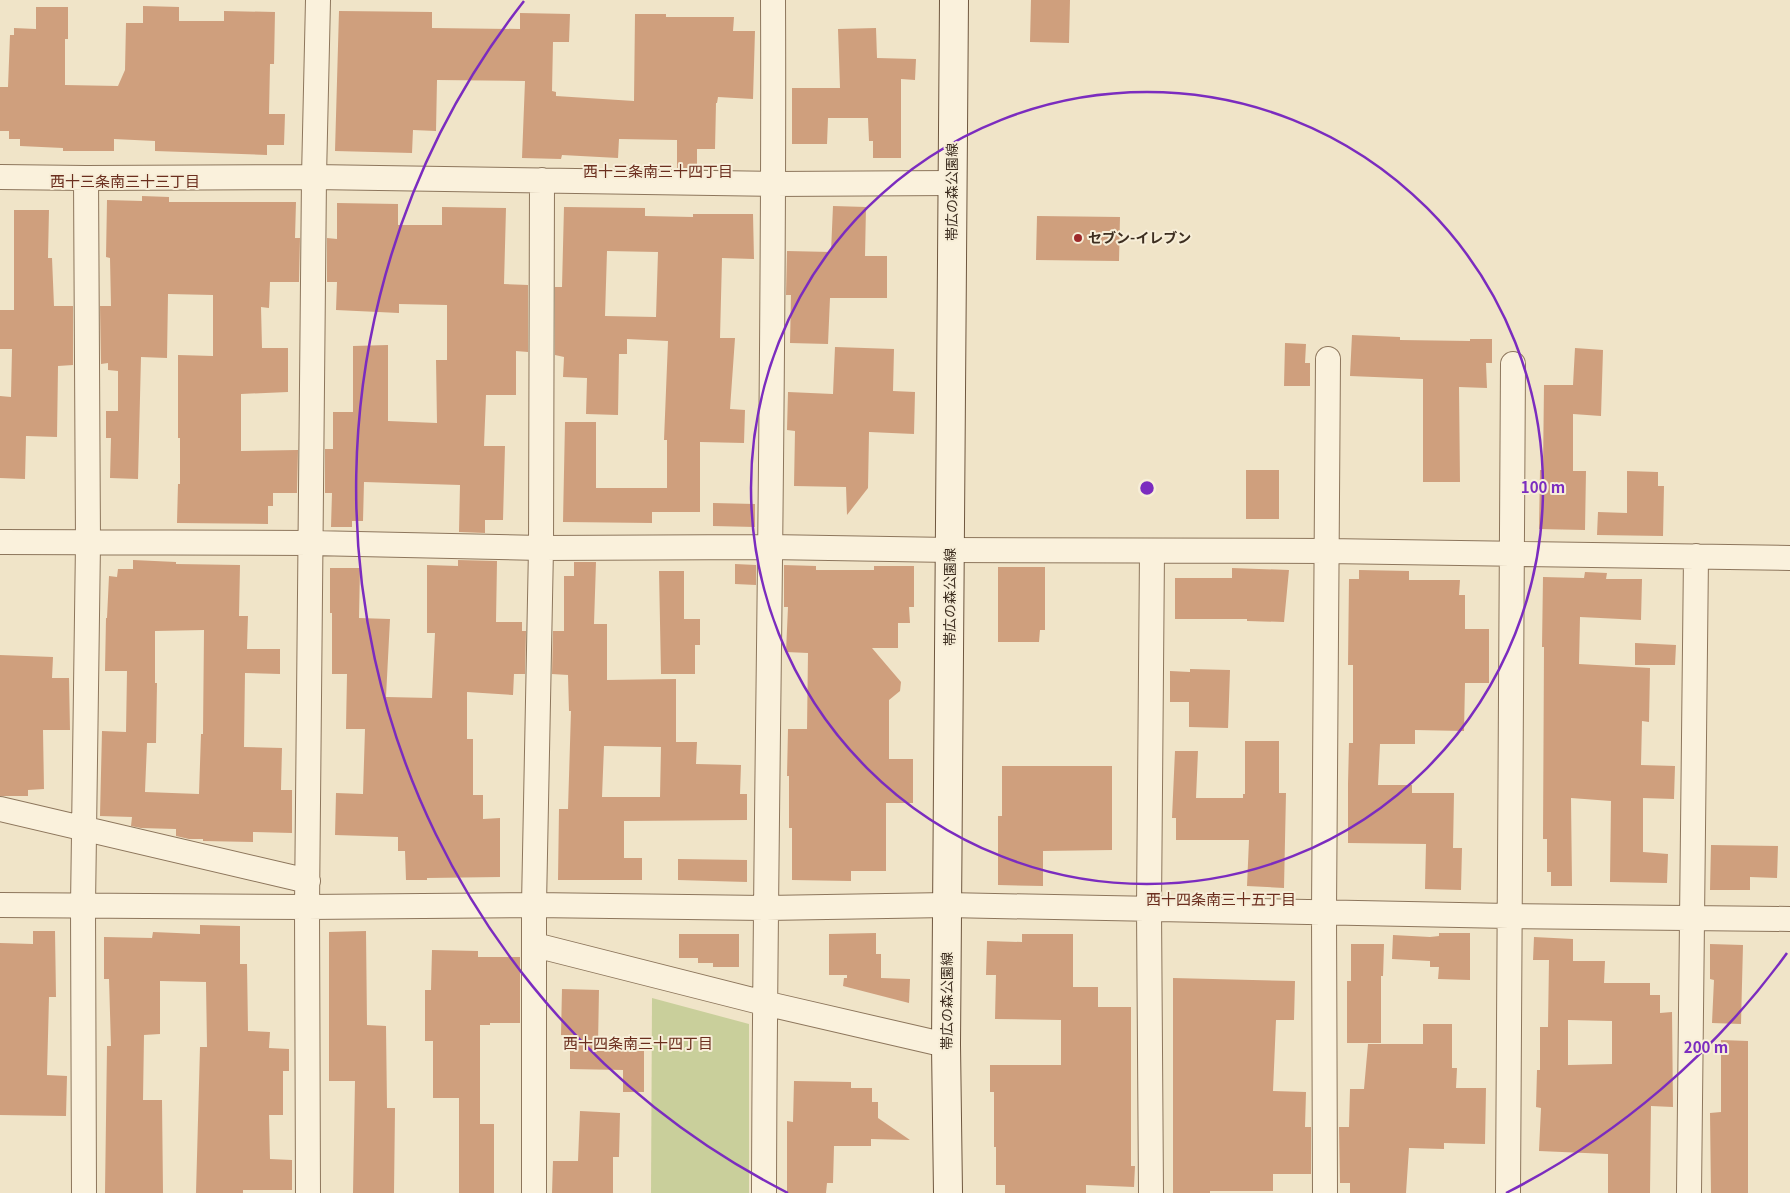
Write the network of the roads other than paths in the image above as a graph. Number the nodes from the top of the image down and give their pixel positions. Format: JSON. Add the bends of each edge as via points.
{"nodes":[{"id":1,"x":318,"y":0,"type":"edge"},
{"id":2,"x":773,"y":0,"type":"edge"},
{"id":3,"x":954,"y":0,"type":"edge"},
{"id":4,"x":0,"y":177,"type":"edge"},
{"id":5,"x":314,"y":177,"type":"junction"},
{"id":6,"x":86,"y":178,"type":"junction"},
{"id":7,"x":542,"y":180,"type":"junction"},
{"id":8,"x":952,"y":183,"type":"junction"},
{"id":9,"x":774,"y":184,"type":"junction"},
{"id":10,"x":1328,"y":359,"type":"dead end"},
{"id":11,"x":1513,"y":364,"type":"dead end"},
{"id":12,"x":0,"y":542,"type":"edge"},
{"id":13,"x":88,"y":543,"type":"junction"},
{"id":14,"x":312,"y":543,"type":"junction"},
{"id":15,"x":769,"y":547,"type":"junction"},
{"id":16,"x":541,"y":548,"type":"junction"},
{"id":17,"x":950,"y":550,"type":"junction"},
{"id":18,"x":1152,"y":551,"type":"junction"},
{"id":19,"x":1327,"y":551,"type":"junction"},
{"id":20,"x":1513,"y":555,"type":"junction"},
{"id":21,"x":1696,"y":556,"type":"junction"},
{"id":22,"x":1790,"y":558,"type":"edge"},
{"id":23,"x":0,"y":809,"type":"edge"},
{"id":24,"x":84,"y":829,"type":"junction"},
{"id":25,"x":308,"y":881,"type":"junction"},
{"id":26,"x":0,"y":905,"type":"edge"},
{"id":27,"x":534,"y":905,"type":"junction"},
{"id":28,"x":947,"y":905,"type":"junction"},
{"id":29,"x":83,"y":906,"type":"junction"},
{"id":30,"x":307,"y":907,"type":"junction"},
{"id":31,"x":766,"y":908,"type":"junction"},
{"id":32,"x":1149,"y":908,"type":"junction"},
{"id":33,"x":1324,"y":912,"type":"junction"},
{"id":34,"x":1509,"y":916,"type":"junction"},
{"id":35,"x":1691,"y":919,"type":"junction"},
{"id":36,"x":1790,"y":919,"type":"edge"},
{"id":37,"x":535,"y":945,"type":"junction"},
{"id":38,"x":764,"y":1002,"type":"junction"},
{"id":39,"x":946,"y":1045,"type":"junction"},
{"id":40,"x":84,"y":1193,"type":"edge"},
{"id":41,"x":308,"y":1193,"type":"edge"},
{"id":42,"x":534,"y":1193,"type":"edge"},
{"id":43,"x":764,"y":1193,"type":"edge"},
{"id":44,"x":948,"y":1193,"type":"edge"},
{"id":45,"x":1150,"y":1193,"type":"edge"},
{"id":46,"x":1325,"y":1193,"type":"edge"},
{"id":47,"x":1508,"y":1193,"type":"edge"},
{"id":48,"x":1688,"y":1193,"type":"edge"}],
"edges":[{"from":1,"to":5,"type":"street"},
{"from":2,"to":9,"type":"street"},
{"from":3,"to":8,"type":"main road","name":"帯広の森公園線"},
{"from":4,"to":6,"type":"street"},
{"from":5,"to":6,"type":"street"},
{"from":5,"to":7,"type":"street"},
{"from":5,"to":14,"type":"street"},
{"from":6,"to":13,"type":"street"},
{"from":7,"to":9,"type":"street"},
{"from":7,"to":16,"type":"street"},
{"from":8,"to":9,"type":"street"},
{"from":8,"to":17,"type":"main road","name":"帯広の森公園線"},
{"from":9,"to":15,"type":"street"},
{"from":10,"to":19,"type":"street"},
{"from":11,"to":20,"type":"street"},
{"from":12,"to":13,"type":"street"},
{"from":13,"to":14,"type":"street"},
{"from":13,"to":24,"type":"street"},
{"from":14,"to":16,"type":"street"},
{"from":14,"to":25,"type":"street"},
{"from":15,"to":16,"type":"street"},
{"from":15,"to":17,"type":"street"},
{"from":15,"to":31,"type":"street"},
{"from":16,"to":27,"type":"street"},
{"from":17,"to":18,"type":"street"},
{"from":17,"to":28,"type":"main road","name":"帯広の森公園線"},
{"from":18,"to":19,"type":"street"},
{"from":18,"to":32,"type":"street"},
{"from":19,"to":20,"type":"street"},
{"from":19,"to":33,"type":"street"},
{"from":20,"to":21,"type":"street"},
{"from":20,"to":34,"type":"street"},
{"from":21,"to":22,"type":"street"},
{"from":21,"to":35,"type":"street"},
{"from":23,"to":24,"type":"street"},
{"from":24,"to":25,"type":"street"},
{"from":24,"to":29,"type":"street"},
{"from":25,"to":30,"type":"street"},
{"from":26,"to":29,"type":"street"},
{"from":27,"to":30,"type":"street"},
{"from":27,"to":31,"type":"street"},
{"from":27,"to":37,"type":"street"},
{"from":28,"to":31,"type":"street"},
{"from":28,"to":32,"type":"street"},
{"from":28,"to":39,"type":"main road","name":"帯広の森公園線"},
{"from":29,"to":30,"type":"street"},
{"from":29,"to":40,"type":"street"},
{"from":30,"to":41,"type":"street"},
{"from":31,"to":38,"type":"street"},
{"from":32,"to":33,"type":"street"},
{"from":32,"to":45,"type":"street"},
{"from":33,"to":34,"type":"street"},
{"from":33,"to":46,"type":"street"},
{"from":34,"to":35,"type":"street"},
{"from":34,"to":47,"type":"street"},
{"from":35,"to":36,"type":"street"},
{"from":35,"to":48,"type":"street"},
{"from":37,"to":38,"type":"street"},
{"from":37,"to":42,"type":"street"},
{"from":38,"to":39,"type":"street"},
{"from":38,"to":43,"type":"street"},
{"from":39,"to":44,"type":"main road","name":"帯広の森公園線"}]}
